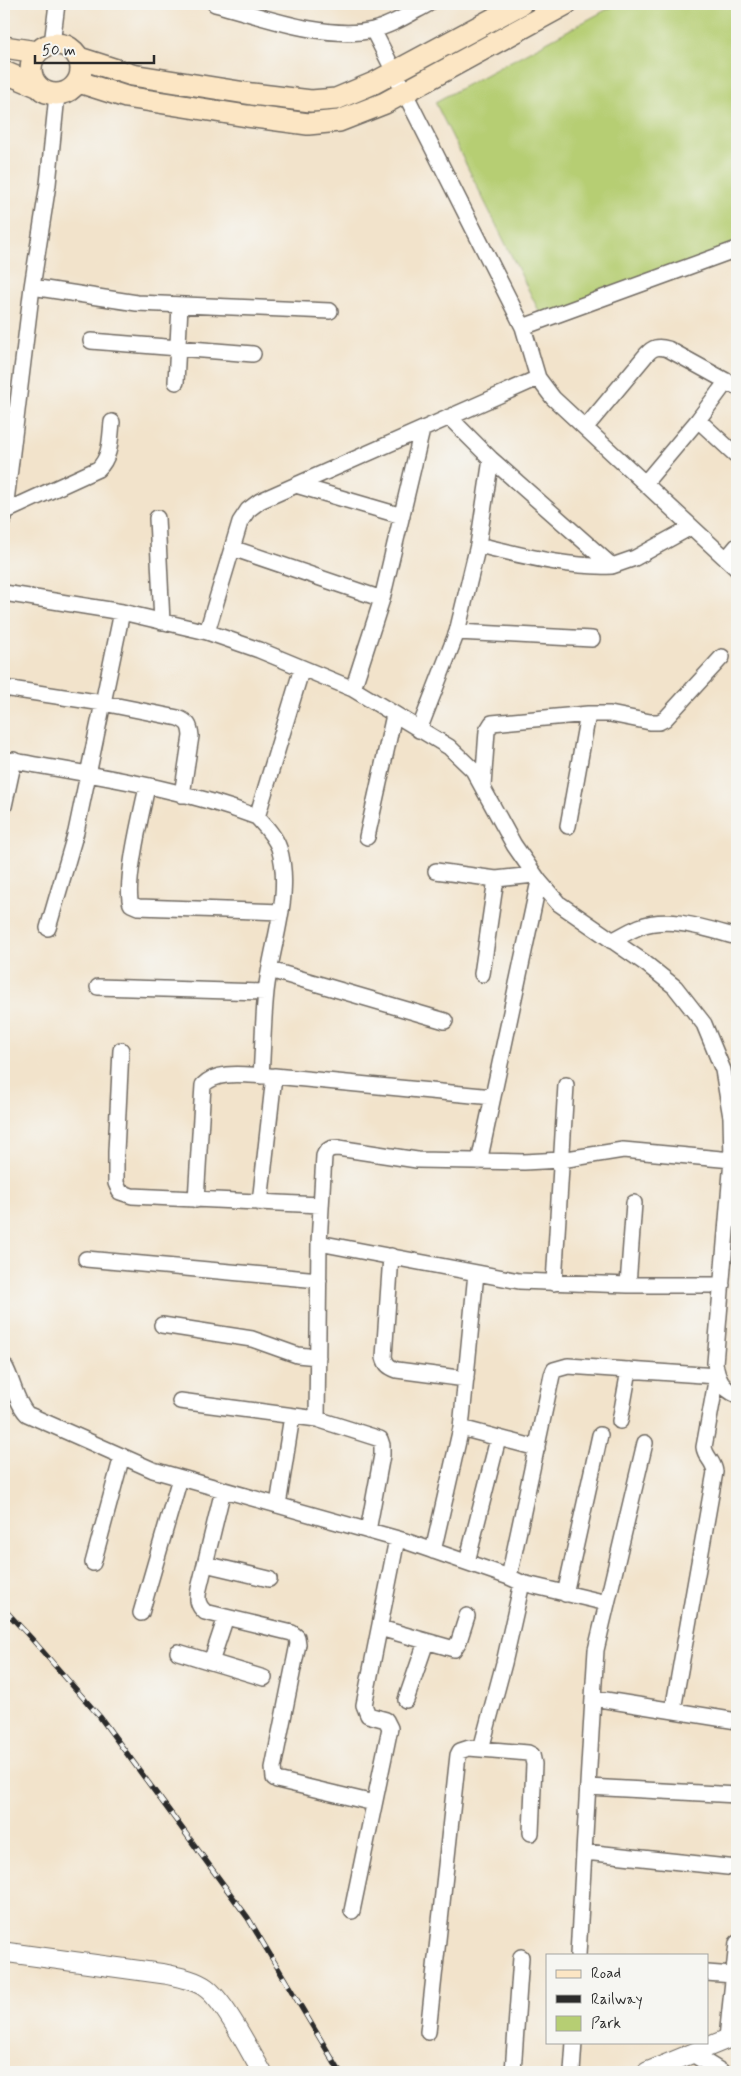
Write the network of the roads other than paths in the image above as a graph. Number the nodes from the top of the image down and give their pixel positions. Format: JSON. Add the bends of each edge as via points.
{"nodes":[{"id":1,"x":57,"y":4,"type":"edge"},
{"id":2,"x":215,"y":4,"type":"edge"},
{"id":3,"x":428,"y":4,"type":"edge"},
{"id":4,"x":521,"y":4,"type":"edge"},
{"id":5,"x":566,"y":4,"type":"edge"},
{"id":6,"x":373,"y":30,"type":"junction"},
{"id":7,"x":4,"y":47,"type":"edge"},
{"id":8,"x":45,"y":48,"type":"junction"},
{"id":9,"x":79,"y":58,"type":"junction"},
{"id":10,"x":4,"y":72,"type":"edge"},
{"id":11,"x":394,"y":72,"type":"junction"},
{"id":12,"x":78,"y":82,"type":"junction"},
{"id":13,"x":37,"y":86,"type":"junction"},
{"id":14,"x":406,"y":92,"type":"junction"},
{"id":15,"x":57,"y":95,"type":"junction"},
{"id":16,"x":737,"y":249,"type":"edge"},
{"id":17,"x":32,"y":287,"type":"junction"},
{"id":18,"x":180,"y":306,"type":"junction"},
{"id":19,"x":330,"y":311,"type":"dead end"},
{"id":20,"x":523,"y":327,"type":"junction"},
{"id":21,"x":91,"y":341,"type":"dead end"},
{"id":22,"x":178,"y":348,"type":"junction"},
{"id":23,"x":253,"y":354,"type":"dead end"},
{"id":24,"x":538,"y":378,"type":"junction"},
{"id":25,"x":176,"y":382,"type":"dead end"},
{"id":26,"x":732,"y":384,"type":"edge"},
{"id":27,"x":449,"y":418,"type":"junction"},
{"id":28,"x":698,"y":420,"type":"junction"},
{"id":29,"x":112,"y":422,"type":"dead end"},
{"id":30,"x":586,"y":428,"type":"junction"},
{"id":31,"x":422,"y":430,"type":"junction"},
{"id":32,"x":8,"y":454,"type":"edge"},
{"id":33,"x":737,"y":456,"type":"edge"},
{"id":34,"x":491,"y":460,"type":"junction"},
{"id":35,"x":645,"y":483,"type":"junction"},
{"id":36,"x":296,"y":485,"type":"junction"},
{"id":37,"x":4,"y":515,"type":"edge"},
{"id":38,"x":402,"y":516,"type":"junction"},
{"id":39,"x":157,"y":518,"type":"dead end"},
{"id":40,"x":691,"y":527,"type":"junction"},
{"id":41,"x":478,"y":545,"type":"junction"},
{"id":42,"x":737,"y":546,"type":"edge"},
{"id":43,"x":232,"y":548,"type":"junction"},
{"id":44,"x":732,"y":564,"type":"edge"},
{"id":45,"x":612,"y":566,"type":"junction"},
{"id":46,"x":4,"y":593,"type":"edge"},
{"id":47,"x":382,"y":599,"type":"junction"},
{"id":48,"x":122,"y":612,"type":"junction"},
{"id":49,"x":162,"y":622,"type":"junction"},
{"id":50,"x":207,"y":632,"type":"junction"},
{"id":51,"x":457,"y":632,"type":"junction"},
{"id":52,"x":592,"y":639,"type":"dead end"},
{"id":53,"x":722,"y":657,"type":"dead end"},
{"id":54,"x":302,"y":668,"type":"junction"},
{"id":55,"x":4,"y":688,"type":"edge"},
{"id":56,"x":353,"y":689,"type":"junction"},
{"id":57,"x":103,"y":703,"type":"junction"},
{"id":58,"x":588,"y":714,"type":"junction"},
{"id":59,"x":394,"y":715,"type":"junction"},
{"id":60,"x":419,"y":730,"type":"junction"},
{"id":61,"x":9,"y":759,"type":"edge"},
{"id":62,"x":88,"y":775,"type":"junction"},
{"id":63,"x":483,"y":786,"type":"junction"},
{"id":64,"x":148,"y":787,"type":"junction"},
{"id":65,"x":182,"y":795,"type":"junction"},
{"id":66,"x":4,"y":806,"type":"edge"},
{"id":67,"x":256,"y":817,"type":"junction"},
{"id":68,"x":568,"y":826,"type":"dead end"},
{"id":69,"x":367,"y":837,"type":"dead end"},
{"id":70,"x":436,"y":871,"type":"dead end"},
{"id":71,"x":536,"y":878,"type":"junction"},
{"id":72,"x":496,"y":879,"type":"junction"},
{"id":73,"x":281,"y":912,"type":"junction"},
{"id":74,"x":48,"y":928,"type":"dead end"},
{"id":75,"x":737,"y":937,"type":"edge"},
{"id":76,"x":612,"y":941,"type":"junction"},
{"id":77,"x":270,"y":970,"type":"junction"},
{"id":78,"x":482,"y":974,"type":"dead end"},
{"id":79,"x":98,"y":987,"type":"dead end"},
{"id":80,"x":266,"y":992,"type":"junction"},
{"id":81,"x":446,"y":1021,"type":"dead end"},
{"id":82,"x":120,"y":1050,"type":"dead end"},
{"id":83,"x":268,"y":1076,"type":"junction"},
{"id":84,"x":566,"y":1085,"type":"dead end"},
{"id":85,"x":494,"y":1097,"type":"junction"},
{"id":86,"x":561,"y":1160,"type":"junction"},
{"id":87,"x":732,"y":1160,"type":"junction"},
{"id":88,"x":479,"y":1162,"type":"junction"},
{"id":89,"x":734,"y":1177,"type":"edge"},
{"id":90,"x":196,"y":1200,"type":"junction"},
{"id":91,"x":260,"y":1202,"type":"junction"},
{"id":92,"x":634,"y":1203,"type":"dead end"},
{"id":93,"x":320,"y":1206,"type":"junction"},
{"id":94,"x":319,"y":1244,"type":"junction"},
{"id":95,"x":391,"y":1256,"type":"junction"},
{"id":96,"x":86,"y":1260,"type":"dead end"},
{"id":97,"x":476,"y":1273,"type":"junction"},
{"id":98,"x":319,"y":1280,"type":"junction"},
{"id":99,"x":554,"y":1283,"type":"junction"},
{"id":100,"x":628,"y":1285,"type":"junction"},
{"id":101,"x":722,"y":1285,"type":"junction"},
{"id":102,"x":162,"y":1325,"type":"dead end"},
{"id":103,"x":318,"y":1357,"type":"junction"},
{"id":104,"x":4,"y":1365,"type":"edge"},
{"id":105,"x":629,"y":1370,"type":"junction"},
{"id":106,"x":716,"y":1376,"type":"junction"},
{"id":107,"x":466,"y":1379,"type":"junction"},
{"id":108,"x":737,"y":1395,"type":"edge"},
{"id":109,"x":180,"y":1401,"type":"dead end"},
{"id":110,"x":292,"y":1416,"type":"junction"},
{"id":111,"x":317,"y":1419,"type":"junction"},
{"id":112,"x":620,"y":1421,"type":"dead end"},
{"id":113,"x":461,"y":1428,"type":"junction"},
{"id":114,"x":600,"y":1435,"type":"dead end"},
{"id":115,"x":498,"y":1438,"type":"junction"},
{"id":116,"x":645,"y":1443,"type":"dead end"},
{"id":117,"x":537,"y":1448,"type":"junction"},
{"id":118,"x":122,"y":1456,"type":"junction"},
{"id":119,"x":180,"y":1478,"type":"junction"},
{"id":120,"x":223,"y":1490,"type":"junction"},
{"id":121,"x":278,"y":1505,"type":"junction"},
{"id":122,"x":368,"y":1531,"type":"junction"},
{"id":123,"x":397,"y":1539,"type":"junction"},
{"id":124,"x":433,"y":1551,"type":"junction"},
{"id":125,"x":466,"y":1562,"type":"junction"},
{"id":126,"x":93,"y":1563,"type":"dead end"},
{"id":127,"x":205,"y":1564,"type":"junction"},
{"id":128,"x":269,"y":1579,"type":"dead end"},
{"id":129,"x":516,"y":1580,"type":"junction"},
{"id":130,"x":565,"y":1594,"type":"junction"},
{"id":131,"x":607,"y":1604,"type":"junction"},
{"id":132,"x":141,"y":1613,"type":"dead end"},
{"id":133,"x":467,"y":1616,"type":"dead end"},
{"id":134,"x":226,"y":1617,"type":"junction"},
{"id":135,"x":380,"y":1628,"type":"junction"},
{"id":136,"x":426,"y":1642,"type":"junction"},
{"id":137,"x":178,"y":1652,"type":"dead end"},
{"id":138,"x":211,"y":1662,"type":"junction"},
{"id":139,"x":264,"y":1678,"type":"dead end"},
{"id":140,"x":593,"y":1698,"type":"junction"},
{"id":141,"x":406,"y":1700,"type":"dead end"},
{"id":142,"x":673,"y":1710,"type":"junction"},
{"id":143,"x":737,"y":1721,"type":"edge"},
{"id":144,"x":481,"y":1749,"type":"junction"},
{"id":145,"x":588,"y":1787,"type":"junction"},
{"id":146,"x":737,"y":1795,"type":"edge"},
{"id":147,"x":374,"y":1803,"type":"junction"},
{"id":148,"x":531,"y":1833,"type":"dead end"},
{"id":149,"x":585,"y":1852,"type":"junction"},
{"id":150,"x":737,"y":1868,"type":"edge"},
{"id":151,"x":352,"y":1911,"type":"dead end"},
{"id":152,"x":737,"y":1943,"type":"edge"},
{"id":153,"x":4,"y":1952,"type":"edge"},
{"id":154,"x":578,"y":1954,"type":"edge"},
{"id":155,"x":521,"y":1957,"type":"dead end"},
{"id":156,"x":708,"y":1973,"type":"edge"},
{"id":157,"x":733,"y":1975,"type":"junction"},
{"id":158,"x":428,"y":2032,"type":"dead end"},
{"id":159,"x":732,"y":2036,"type":"edge"},
{"id":160,"x":574,"y":2044,"type":"edge"},
{"id":161,"x":691,"y":2053,"type":"junction"},
{"id":162,"x":262,"y":2072,"type":"edge"},
{"id":163,"x":513,"y":2072,"type":"edge"},
{"id":164,"x":572,"y":2072,"type":"edge"},
{"id":165,"x":646,"y":2072,"type":"edge"},
{"id":166,"x":722,"y":2072,"type":"edge"}],
"edges":[{"from":1,"to":8,"type":"street"},
{"from":2,"to":6,"type":"street","via":[[321,32]]},
{"from":3,"to":6,"type":"street"},
{"from":4,"to":11,"type":"main road"},
{"from":5,"to":14,"type":"main road"},
{"from":6,"to":11,"type":"street"},
{"from":7,"to":8,"type":"main road"},
{"from":8,"to":9,"type":"main road","via":[[68,46]]},
{"from":8,"to":13,"type":"main road","via":[[33,59],[31,73]]},
{"from":9,"to":11,"type":"main road","via":[[132,75],[311,101],[336,99]]},
{"from":9,"to":12,"type":"main road","via":[[82,74]]},
{"from":10,"to":13,"type":"main road"},
{"from":11,"to":14,"type":"street"},
{"from":12,"to":14,"type":"main road","via":[[126,97],[308,124],[339,121]]},
{"from":12,"to":15,"type":"main road","via":[[73,89]]},
{"from":13,"to":15,"type":"main road"},
{"from":14,"to":20,"type":"street"},
{"from":15,"to":17,"type":"street","via":[[48,184]]},
{"from":16,"to":20,"type":"street"},
{"from":17,"to":18,"type":"street","via":[[100,299]]},
{"from":17,"to":32,"type":"street"},
{"from":18,"to":19,"type":"street"},
{"from":18,"to":22,"type":"street"},
{"from":20,"to":24,"type":"street"},
{"from":21,"to":22,"type":"street"},
{"from":22,"to":23,"type":"street"},
{"from":22,"to":25,"type":"street"},
{"from":24,"to":27,"type":"street"},
{"from":24,"to":30,"type":"street","via":[[553,398]]},
{"from":26,"to":28,"type":"street"},
{"from":26,"to":30,"type":"street","via":[[668,349],[652,349]]},
{"from":27,"to":31,"type":"street"},
{"from":27,"to":34,"type":"street"},
{"from":28,"to":33,"type":"street"},
{"from":28,"to":35,"type":"street"},
{"from":29,"to":37,"type":"street","via":[[108,453],[98,469]]},
{"from":30,"to":35,"type":"street"},
{"from":31,"to":36,"type":"street"},
{"from":31,"to":38,"type":"street"},
{"from":32,"to":37,"type":"street"},
{"from":34,"to":41,"type":"street"},
{"from":34,"to":45,"type":"street"},
{"from":35,"to":40,"type":"street"},
{"from":36,"to":38,"type":"street"},
{"from":36,"to":43,"type":"street","via":[[248,510],[240,522]]},
{"from":38,"to":47,"type":"street"},
{"from":39,"to":49,"type":"street"},
{"from":40,"to":44,"type":"street"},
{"from":40,"to":45,"type":"street","via":[[635,558]]},
{"from":41,"to":45,"type":"street","via":[[564,564]]},
{"from":41,"to":51,"type":"street"},
{"from":42,"to":44,"type":"street"},
{"from":43,"to":47,"type":"street"},
{"from":43,"to":50,"type":"street"},
{"from":46,"to":48,"type":"street"},
{"from":47,"to":56,"type":"street"},
{"from":48,"to":49,"type":"street"},
{"from":48,"to":57,"type":"street"},
{"from":49,"to":50,"type":"street"},
{"from":50,"to":54,"type":"street"},
{"from":51,"to":52,"type":"street"},
{"from":51,"to":60,"type":"street"},
{"from":53,"to":58,"type":"street","via":[[659,722]]},
{"from":54,"to":56,"type":"street"},
{"from":54,"to":67,"type":"street"},
{"from":55,"to":57,"type":"street"},
{"from":56,"to":59,"type":"street"},
{"from":57,"to":62,"type":"street"},
{"from":57,"to":65,"type":"street","via":[[187,722],[191,736]]},
{"from":58,"to":63,"type":"street","via":[[492,724],[487,731]]},
{"from":58,"to":68,"type":"street"},
{"from":59,"to":60,"type":"street"},
{"from":59,"to":69,"type":"street"},
{"from":60,"to":63,"type":"street","via":[[449,747],[473,770]]},
{"from":61,"to":62,"type":"street"},
{"from":61,"to":66,"type":"street"},
{"from":62,"to":64,"type":"street"},
{"from":62,"to":74,"type":"street","via":[[76,832]]},
{"from":63,"to":71,"type":"street","via":[[514,845]]},
{"from":64,"to":65,"type":"street"},
{"from":64,"to":73,"type":"street","via":[[133,857],[131,904],[138,907]]},
{"from":65,"to":67,"type":"street"},
{"from":67,"to":73,"type":"street","via":[[279,848],[283,890]]},
{"from":70,"to":72,"type":"street"},
{"from":71,"to":72,"type":"street"},
{"from":71,"to":76,"type":"street","via":[[558,903]]},
{"from":71,"to":85,"type":"street"},
{"from":72,"to":78,"type":"street"},
{"from":73,"to":77,"type":"street"},
{"from":75,"to":76,"type":"street","via":[[691,925],[664,923],[640,926]]},
{"from":76,"to":87,"type":"street","via":[[675,987],[704,1024],[723,1070],[731,1117]]},
{"from":77,"to":80,"type":"street"},
{"from":77,"to":81,"type":"street"},
{"from":79,"to":80,"type":"street"},
{"from":80,"to":83,"type":"street"},
{"from":82,"to":90,"type":"street","via":[[116,1183],[120,1192],[132,1196]]},
{"from":83,"to":85,"type":"street"},
{"from":83,"to":90,"type":"street","via":[[220,1075],[203,1085]]},
{"from":83,"to":91,"type":"street"},
{"from":84,"to":86,"type":"street"},
{"from":85,"to":88,"type":"street"},
{"from":86,"to":87,"type":"street","via":[[623,1150]]},
{"from":86,"to":88,"type":"street"},
{"from":86,"to":99,"type":"street"},
{"from":87,"to":89,"type":"street"},
{"from":88,"to":93,"type":"street","via":[[417,1160],[331,1148],[324,1156]]},
{"from":89,"to":101,"type":"street"},
{"from":90,"to":91,"type":"street"},
{"from":91,"to":93,"type":"street"},
{"from":92,"to":100,"type":"street"},
{"from":93,"to":94,"type":"street"},
{"from":94,"to":95,"type":"street"},
{"from":94,"to":98,"type":"street"},
{"from":95,"to":97,"type":"street"},
{"from":95,"to":107,"type":"street","via":[[385,1362],[396,1370]]},
{"from":96,"to":98,"type":"street"},
{"from":97,"to":99,"type":"street"},
{"from":97,"to":107,"type":"street"},
{"from":98,"to":103,"type":"street"},
{"from":99,"to":100,"type":"street"},
{"from":100,"to":101,"type":"street"},
{"from":101,"to":106,"type":"street","via":[[714,1363]]},
{"from":102,"to":103,"type":"street","via":[[252,1339],[297,1355]]},
{"from":103,"to":111,"type":"street"},
{"from":104,"to":118,"type":"street","via":[[27,1414]]},
{"from":105,"to":106,"type":"street"},
{"from":105,"to":112,"type":"street"},
{"from":105,"to":117,"type":"street","via":[[568,1366],[554,1370]]},
{"from":106,"to":108,"type":"street","via":[[724,1387]]},
{"from":106,"to":142,"type":"street","via":[[704,1447],[715,1472]]},
{"from":107,"to":113,"type":"street"},
{"from":109,"to":110,"type":"street"},
{"from":110,"to":111,"type":"street"},
{"from":110,"to":121,"type":"street"},
{"from":111,"to":122,"type":"street","via":[[380,1439],[382,1455]]},
{"from":113,"to":115,"type":"street"},
{"from":113,"to":124,"type":"street"},
{"from":114,"to":130,"type":"street"},
{"from":115,"to":117,"type":"street"},
{"from":115,"to":125,"type":"street"},
{"from":116,"to":131,"type":"street"},
{"from":117,"to":129,"type":"street"},
{"from":118,"to":119,"type":"street"},
{"from":118,"to":126,"type":"street"},
{"from":119,"to":120,"type":"street"},
{"from":119,"to":132,"type":"street"},
{"from":120,"to":121,"type":"street"},
{"from":120,"to":127,"type":"street"},
{"from":121,"to":122,"type":"street"},
{"from":122,"to":123,"type":"street"},
{"from":123,"to":124,"type":"street"},
{"from":123,"to":135,"type":"street"},
{"from":124,"to":125,"type":"street"},
{"from":125,"to":129,"type":"street"},
{"from":127,"to":128,"type":"street"},
{"from":127,"to":134,"type":"street","via":[[199,1607],[205,1612]]},
{"from":129,"to":130,"type":"street"},
{"from":129,"to":144,"type":"street","via":[[504,1663]]},
{"from":130,"to":131,"type":"street"},
{"from":131,"to":140,"type":"street","via":[[596,1650]]},
{"from":133,"to":136,"type":"street","via":[[454,1649]]},
{"from":134,"to":138,"type":"street"},
{"from":134,"to":147,"type":"street","via":[[297,1637],[273,1768],[274,1778]]},
{"from":135,"to":136,"type":"street"},
{"from":135,"to":147,"type":"street","via":[[365,1711],[368,1716],[386,1720],[390,1728]]},
{"from":136,"to":141,"type":"street"},
{"from":137,"to":138,"type":"street"},
{"from":138,"to":139,"type":"street"},
{"from":140,"to":142,"type":"street"},
{"from":140,"to":145,"type":"street"},
{"from":142,"to":143,"type":"street"},
{"from":144,"to":148,"type":"street","via":[[532,1755]]},
{"from":144,"to":158,"type":"street","via":[[464,1749],[458,1755]]},
{"from":145,"to":146,"type":"street"},
{"from":145,"to":149,"type":"street"},
{"from":147,"to":151,"type":"street"},
{"from":149,"to":150,"type":"street"},
{"from":149,"to":154,"type":"street"},
{"from":152,"to":157,"type":"street"},
{"from":153,"to":162,"type":"street","via":[[165,1974],[205,1987],[218,1999]]},
{"from":155,"to":163,"type":"street"},
{"from":156,"to":157,"type":"street"},
{"from":157,"to":159,"type":"street"},
{"from":159,"to":161,"type":"street"},
{"from":160,"to":164,"type":"street"},
{"from":161,"to":165,"type":"street"},
{"from":161,"to":166,"type":"street"}]}
